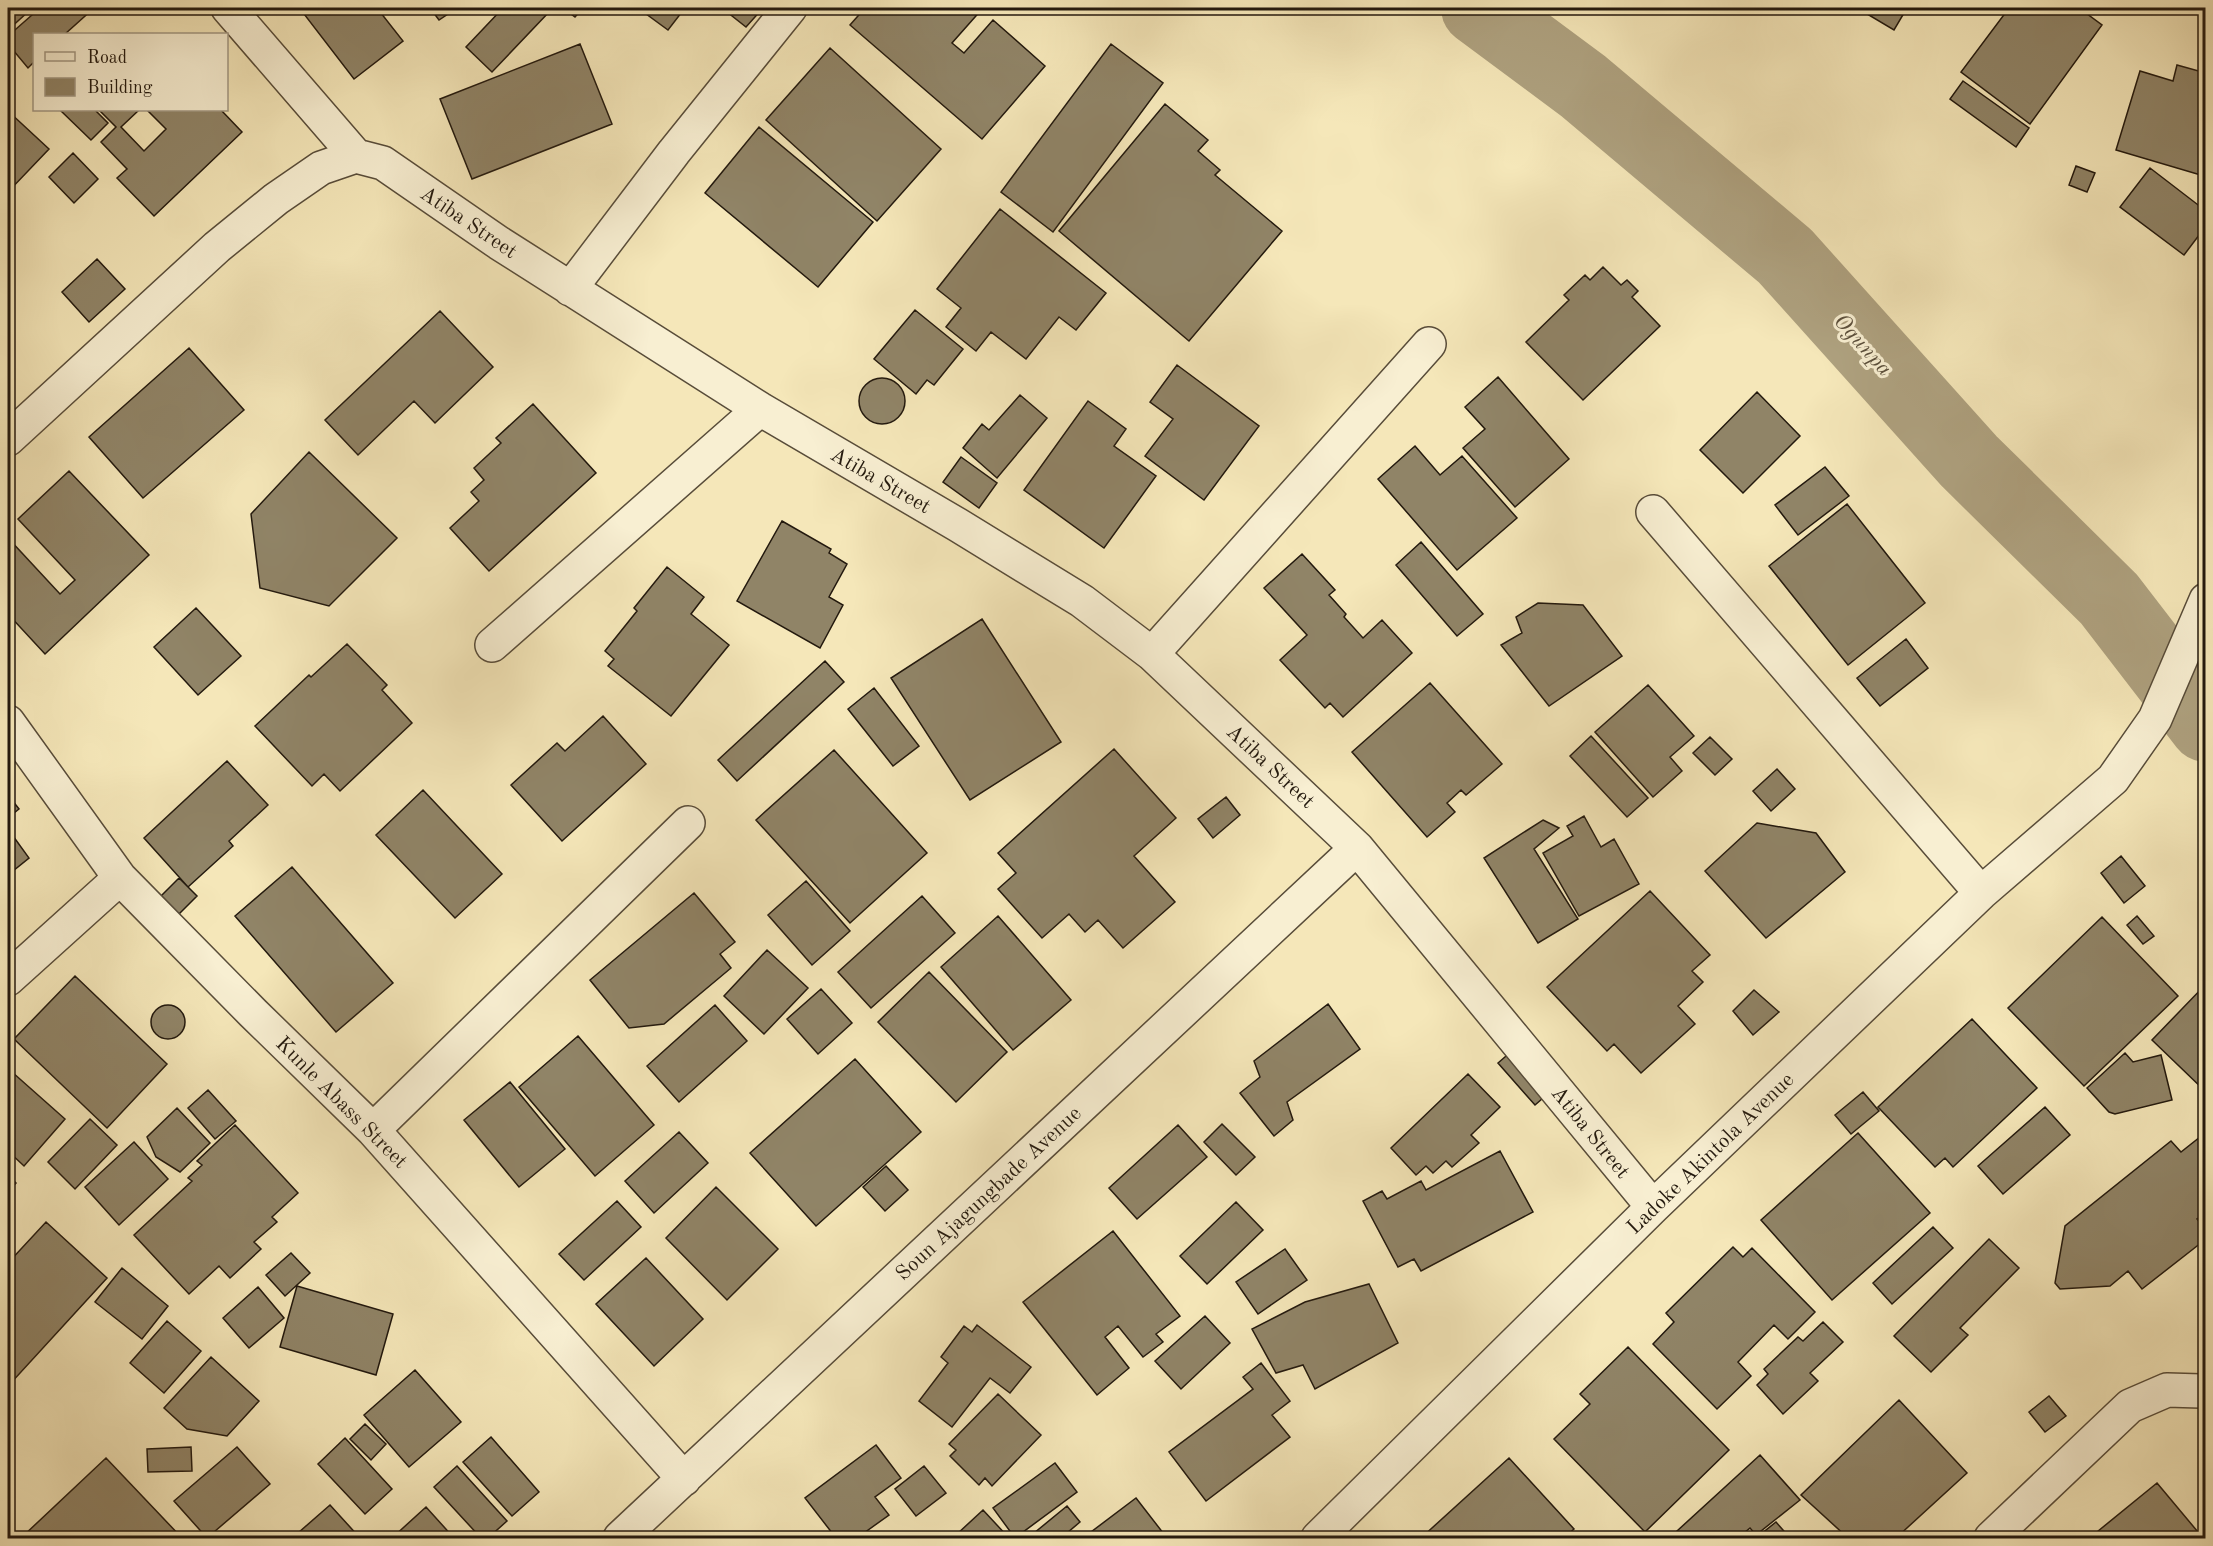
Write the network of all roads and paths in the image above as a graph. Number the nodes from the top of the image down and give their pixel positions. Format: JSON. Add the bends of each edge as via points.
{"nodes":[{"id":1,"x":228,"y":8,"type":"edge"},
{"id":2,"x":790,"y":8,"type":"edge"},
{"id":3,"x":356,"y":156,"type":"junction"},
{"id":4,"x":570,"y":289,"type":"junction"},
{"id":5,"x":1430,"y":344,"type":"dead end"},
{"id":6,"x":760,"y":409,"type":"junction"},
{"id":7,"x":8,"y":439,"type":"edge"},
{"id":8,"x":1653,"y":512,"type":"dead end"},
{"id":9,"x":2205,"y":600,"type":"edge"},
{"id":10,"x":492,"y":645,"type":"dead end"},
{"id":11,"x":1152,"y":654,"type":"junction"},
{"id":12,"x":8,"y":722,"type":"edge"},
{"id":13,"x":688,"y":823,"type":"dead end"},
{"id":14,"x":1357,"y":848,"type":"junction"},
{"id":15,"x":120,"y":879,"type":"junction"},
{"id":16,"x":1982,"y":893,"type":"junction"},
{"id":17,"x":8,"y":979,"type":"edge"},
{"id":18,"x":373,"y":1130,"type":"junction"},
{"id":19,"x":1653,"y":1207,"type":"junction"},
{"id":20,"x":2205,"y":1393,"type":"edge"},
{"id":21,"x":684,"y":1479,"type":"junction"},
{"id":22,"x":620,"y":1539,"type":"edge"},
{"id":23,"x":1318,"y":1539,"type":"edge"},
{"id":24,"x":1991,"y":1539,"type":"edge"}],
"edges":[{"from":1,"to":3,"type":"street"},
{"from":2,"to":4,"type":"street"},
{"from":3,"to":4,"type":"street","name":"Atiba Street","via":[[383,162]]},
{"from":3,"to":7,"type":"street","via":[[321,168],[276,199]]},
{"from":4,"to":6,"type":"street","name":"Atiba Street"},
{"from":5,"to":11,"type":"street"},
{"from":6,"to":10,"type":"street"},
{"from":6,"to":11,"type":"street","name":"Atiba Street","via":[[1082,601]]},
{"from":8,"to":16,"type":"street"},
{"from":9,"to":16,"type":"street","name":"Ladoke Akintola Avenue","via":[[2155,719],[2113,779]]},
{"from":11,"to":14,"type":"street","name":"Atiba Street"},
{"from":12,"to":15,"type":"street","name":"Kunle Abass Street"},
{"from":13,"to":18,"type":"street"},
{"from":14,"to":19,"type":"street","name":"Atiba Street"},
{"from":14,"to":21,"type":"street","name":"Soun Ajagungbade Avenue"},
{"from":15,"to":17,"type":"street"},
{"from":15,"to":18,"type":"street","name":"Kunle Abass Street"},
{"from":16,"to":19,"type":"street","name":"Ladoke Akintola Avenue"},
{"from":18,"to":21,"type":"street","name":"Kunle Abass Street"},
{"from":19,"to":23,"type":"street","name":"Ladoke Akintola Avenue"},
{"from":20,"to":24,"type":"street","via":[[2167,1390],[2130,1406]]},
{"from":21,"to":22,"type":"street","name":"Soun Ajagungbade Avenue"}]}
